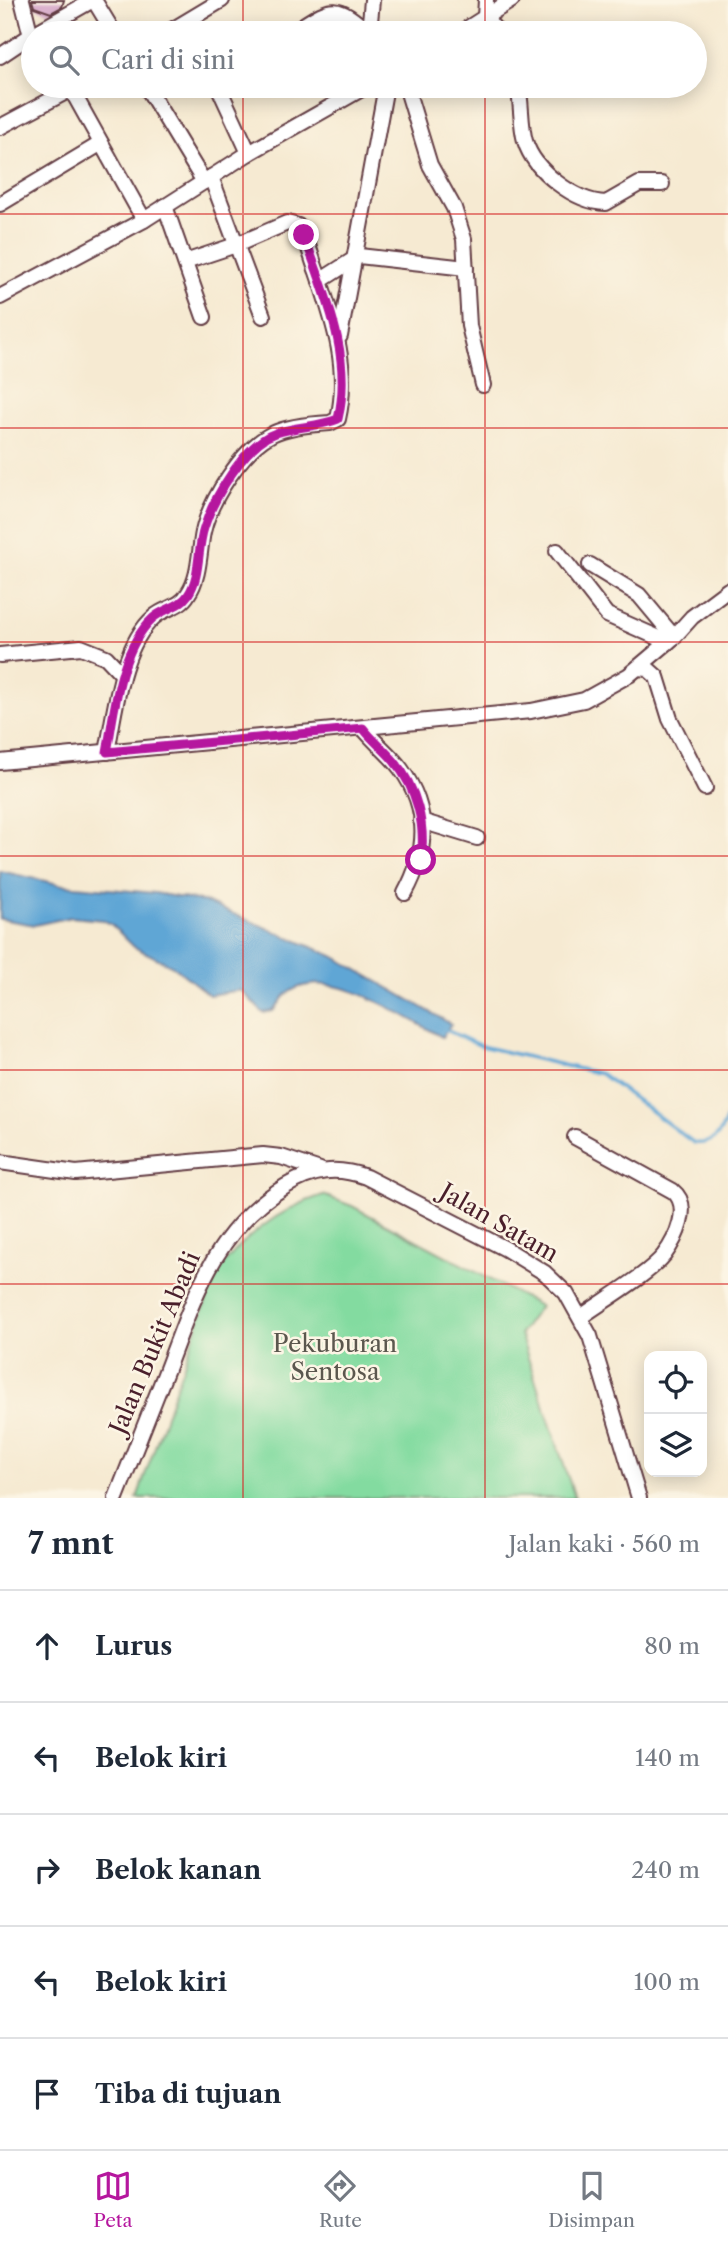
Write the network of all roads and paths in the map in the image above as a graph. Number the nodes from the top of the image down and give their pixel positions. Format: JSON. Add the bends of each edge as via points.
{"nodes":[{"id":1,"x":22,"y":0,"type":"edge"},
{"id":2,"x":93,"y":0,"type":"edge"},
{"id":3,"x":222,"y":0,"type":"edge"},
{"id":4,"x":372,"y":0,"type":"edge"},
{"id":5,"x":486,"y":0,"type":"edge"},
{"id":6,"x":512,"y":0,"type":"edge"},
{"id":7,"x":485,"y":17,"type":"junction"},
{"id":8,"x":29,"y":21,"type":"edge"},
{"id":9,"x":57,"y":21,"type":"edge"},
{"id":10,"x":106,"y":21,"type":"edge"},
{"id":11,"x":197,"y":21,"type":"edge"},
{"id":12,"x":310,"y":21,"type":"edge"},
{"id":13,"x":358,"y":21,"type":"edge"},
{"id":14,"x":370,"y":21,"type":"edge"},
{"id":15,"x":479,"y":21,"type":"edge"},
{"id":16,"x":488,"y":21,"type":"edge"},
{"id":17,"x":21,"y":43,"type":"edge"},
{"id":18,"x":0,"y":56,"type":"edge"},
{"id":19,"x":54,"y":98,"type":"edge"},
{"id":20,"x":79,"y":98,"type":"edge"},
{"id":21,"x":154,"y":98,"type":"edge"},
{"id":22,"x":224,"y":98,"type":"edge"},
{"id":23,"x":346,"y":98,"type":"edge"},
{"id":24,"x":384,"y":98,"type":"edge"},
{"id":25,"x":410,"y":98,"type":"edge"},
{"id":26,"x":519,"y":98,"type":"edge"},
{"id":27,"x":0,"y":127,"type":"edge"},
{"id":28,"x":100,"y":144,"type":"junction"},
{"id":29,"x":249,"y":153,"type":"junction"},
{"id":30,"x":208,"y":180,"type":"junction"},
{"id":31,"x":662,"y":184,"type":"dead end"},
{"id":32,"x":0,"y":204,"type":"edge"},
{"id":33,"x":165,"y":206,"type":"junction"},
{"id":34,"x":144,"y":220,"type":"junction"},
{"id":35,"x":236,"y":245,"type":"junction"},
{"id":36,"x":352,"y":260,"type":"junction"},
{"id":37,"x":185,"y":262,"type":"junction"},
{"id":38,"x":466,"y":268,"type":"junction"},
{"id":39,"x":320,"y":281,"type":"junction"},
{"id":40,"x":0,"y":297,"type":"edge"},
{"id":41,"x":263,"y":316,"type":"dead end"},
{"id":42,"x":204,"y":317,"type":"dead end"},
{"id":43,"x":339,"y":344,"type":"junction"},
{"id":44,"x":483,"y":385,"type":"dead end"},
{"id":45,"x":557,"y":551,"type":"dead end"},
{"id":46,"x":590,"y":565,"type":"dead end"},
{"id":47,"x":728,"y":590,"type":"edge"},
{"id":48,"x":671,"y":639,"type":"junction"},
{"id":49,"x":0,"y":655,"type":"edge"},
{"id":50,"x":638,"y":668,"type":"junction"},
{"id":51,"x":122,"y":674,"type":"junction"},
{"id":52,"x":363,"y":728,"type":"junction"},
{"id":53,"x":107,"y":752,"type":"junction"},
{"id":54,"x":0,"y":762,"type":"edge"},
{"id":55,"x":705,"y":788,"type":"dead end"},
{"id":56,"x":421,"y":821,"type":"junction"},
{"id":57,"x":477,"y":838,"type":"dead end"},
{"id":58,"x":405,"y":893,"type":"dead end"},
{"id":59,"x":575,"y":1137,"type":"dead end"},
{"id":60,"x":0,"y":1162,"type":"edge"},
{"id":61,"x":320,"y":1170,"type":"junction"},
{"id":62,"x":581,"y":1317,"type":"junction"},
{"id":63,"x":116,"y":1498,"type":"edge"},
{"id":64,"x":639,"y":1498,"type":"edge"}],
"edges":[{"from":1,"to":8,"type":"street"},
{"from":2,"to":9,"type":"street"},
{"from":2,"to":10,"type":"street"},
{"from":3,"to":11,"type":"street"},
{"from":4,"to":14,"type":"street"},
{"from":5,"to":7,"type":"street"},
{"from":6,"to":7,"type":"street"},
{"from":7,"to":15,"type":"street"},
{"from":7,"to":16,"type":"street"},
{"from":12,"to":13,"type":"street","via":[[337,9],[348,11]]},
{"from":17,"to":18,"type":"street"},
{"from":19,"to":27,"type":"street"},
{"from":20,"to":28,"type":"street"},
{"from":21,"to":30,"type":"street"},
{"from":22,"to":29,"type":"street"},
{"from":23,"to":29,"type":"street"},
{"from":24,"to":36,"type":"street"},
{"from":25,"to":38,"type":"street","via":[[430,165],[460,225]]},
{"from":26,"to":31,"type":"street","via":[[530,152],[569,191],[606,203],[639,184]]},
{"from":28,"to":32,"type":"street"},
{"from":28,"to":34,"type":"street"},
{"from":29,"to":30,"type":"street"},
{"from":30,"to":33,"type":"street"},
{"from":30,"to":35,"type":"street"},
{"from":33,"to":34,"type":"street"},
{"from":33,"to":37,"type":"street"},
{"from":34,"to":40,"type":"street"},
{"from":35,"to":37,"type":"street"},
{"from":35,"to":39,"type":"street","via":[[293,223],[304,235]]},
{"from":35,"to":41,"type":"street"},
{"from":36,"to":38,"type":"street","via":[[364,256]]},
{"from":36,"to":39,"type":"street"},
{"from":36,"to":43,"type":"street"},
{"from":37,"to":42,"type":"street"},
{"from":38,"to":44,"type":"street","via":[[469,326]]},
{"from":39,"to":43,"type":"street"},
{"from":43,"to":51,"type":"street","via":[[343,376],[338,419],[273,433],[256,446],[217,494],[203,530],[190,593],[180,604],[155,616],[142,631]]},
{"from":45,"to":48,"type":"street","via":[[607,615]]},
{"from":46,"to":48,"type":"street","via":[[639,595]]},
{"from":47,"to":48,"type":"street"},
{"from":48,"to":50,"type":"street"},
{"from":49,"to":51,"type":"street","via":[[81,647],[106,657]]},
{"from":50,"to":52,"type":"street","via":[[584,700],[531,711]]},
{"from":50,"to":55,"type":"street","via":[[657,677],[672,725]]},
{"from":51,"to":53,"type":"street"},
{"from":52,"to":53,"type":"street"},
{"from":52,"to":56,"type":"street","via":[[411,785]]},
{"from":53,"to":54,"type":"street"},
{"from":56,"to":57,"type":"street"},
{"from":56,"to":58,"type":"street","via":[[421,860]]},
{"from":59,"to":62,"type":"street","via":[[673,1191],[682,1206],[678,1227],[663,1256]]},
{"from":60,"to":61,"type":"street","name":"Jalan Satam","via":[[76,1173],[263,1155]]},
{"from":61,"to":62,"type":"street","name":"Jalan Satam","via":[[366,1177],[506,1249],[556,1282]]},
{"from":61,"to":63,"type":"street","name":"Jalan Bukit Abadi","via":[[255,1206],[216,1254],[196,1293]]},
{"from":62,"to":64,"type":"street","name":"Jalan Satam"}]}
